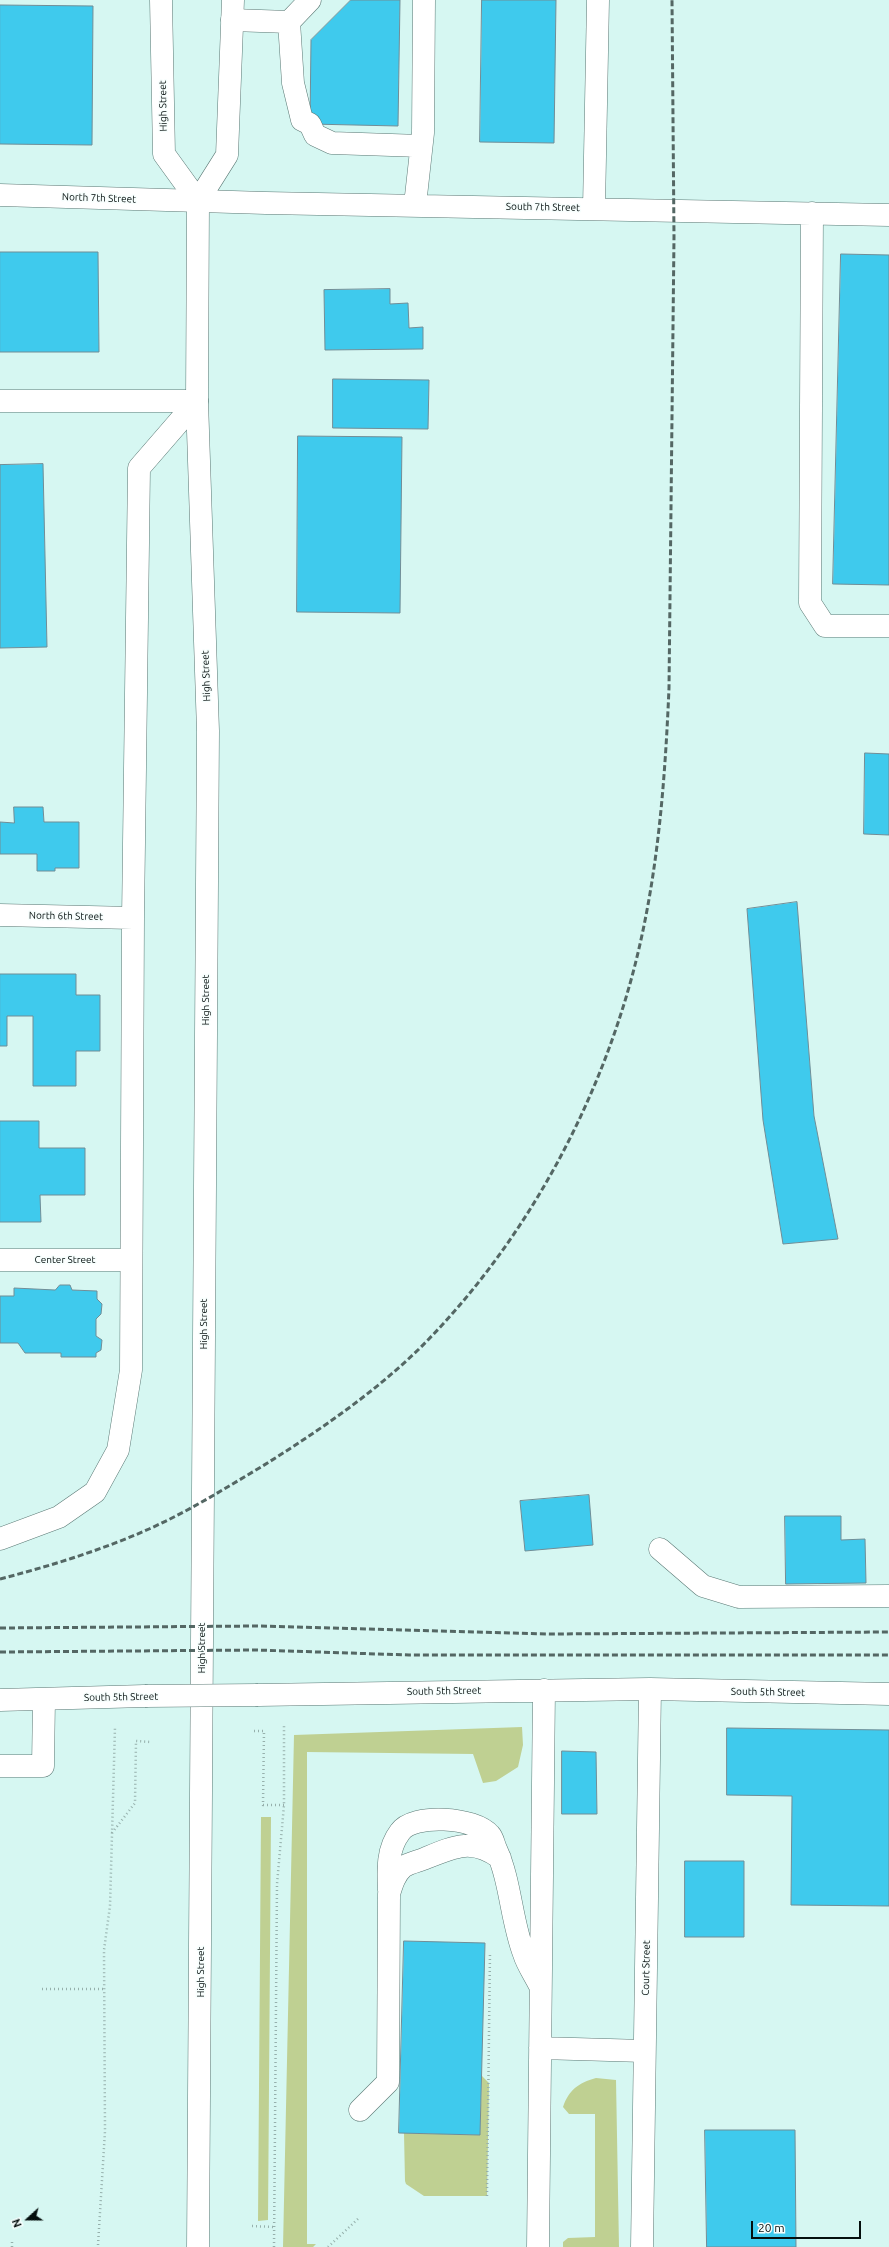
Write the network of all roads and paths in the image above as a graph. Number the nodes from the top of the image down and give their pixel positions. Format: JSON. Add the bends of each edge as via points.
{"nodes":[{"id":1,"x":161,"y":0,"type":"edge"},
{"id":2,"x":310,"y":0,"type":"edge"},
{"id":3,"x":424,"y":0,"type":"edge"},
{"id":4,"x":598,"y":0,"type":"edge"},
{"id":5,"x":232,"y":10,"type":"edge"},
{"id":6,"x":288,"y":22,"type":"junction"},
{"id":7,"x":421,"y":146,"type":"junction"},
{"id":8,"x":0,"y":195,"type":"edge"},
{"id":9,"x":198,"y":201,"type":"junction"},
{"id":10,"x":415,"y":205,"type":"junction"},
{"id":11,"x":594,"y":208,"type":"junction"},
{"id":12,"x":812,"y":213,"type":"junction"},
{"id":13,"x":889,"y":214,"type":"edge"},
{"id":14,"x":0,"y":401,"type":"edge"},
{"id":15,"x":197,"y":401,"type":"junction"},
{"id":16,"x":889,"y":626,"type":"edge"},
{"id":17,"x":0,"y":915,"type":"edge"},
{"id":18,"x":133,"y":918,"type":"junction"},
{"id":19,"x":0,"y":1260,"type":"edge"},
{"id":20,"x":131,"y":1260,"type":"junction"},
{"id":21,"x":0,"y":1539,"type":"edge"},
{"id":22,"x":660,"y":1549,"type":"dead end"},
{"id":23,"x":889,"y":1596,"type":"edge"},
{"id":24,"x":650,"y":1689,"type":"junction"},
{"id":25,"x":544,"y":1690,"type":"junction"},
{"id":26,"x":889,"y":1694,"type":"edge"},
{"id":27,"x":44,"y":1699,"type":"junction"},
{"id":28,"x":0,"y":1700,"type":"edge"},
{"id":29,"x":284,"y":1720,"type":"dead end"},
{"id":30,"x":115,"y":1723,"type":"dead end"},
{"id":31,"x":254,"y":1731,"type":"dead end"},
{"id":32,"x":150,"y":1742,"type":"dead end"},
{"id":33,"x":0,"y":1766,"type":"edge"},
{"id":34,"x":284,"y":1806,"type":"junction"},
{"id":35,"x":112,"y":1833,"type":"junction"},
{"id":36,"x":500,"y":1858,"type":"junction"},
{"id":37,"x":389,"y":1894,"type":"junction"},
{"id":38,"x":490,"y":1949,"type":"dead end"},
{"id":39,"x":540,"y":1987,"type":"junction"},
{"id":40,"x":42,"y":1989,"type":"dead end"},
{"id":41,"x":104,"y":1989,"type":"junction"},
{"id":42,"x":540,"y":2048,"type":"junction"},
{"id":43,"x":644,"y":2051,"type":"junction"},
{"id":44,"x":360,"y":2110,"type":"dead end"},
{"id":45,"x":487,"y":2196,"type":"dead end"},
{"id":46,"x":360,"y":2217,"type":"dead end"},
{"id":47,"x":252,"y":2226,"type":"dead end"},
{"id":48,"x":274,"y":2227,"type":"junction"},
{"id":49,"x":12,"y":2241,"type":"dead end"},
{"id":50,"x":98,"y":2245,"type":"dead end"},
{"id":51,"x":12,"y":2247,"type":"edge"},
{"id":52,"x":198,"y":2247,"type":"edge"},
{"id":53,"x":274,"y":2247,"type":"edge"},
{"id":54,"x":328,"y":2247,"type":"edge"},
{"id":55,"x":538,"y":2247,"type":"edge"},
{"id":56,"x":642,"y":2247,"type":"edge"}],
"edges":[{"from":1,"to":9,"type":"main road","name":"High Street","via":[[164,154]]},
{"from":2,"to":6,"type":"main road"},
{"from":3,"to":7,"type":"main road"},
{"from":4,"to":11,"type":"main road"},
{"from":5,"to":6,"type":"main road"},
{"from":5,"to":9,"type":"main road","via":[[227,155]]},
{"from":6,"to":7,"type":"main road","via":[[293,83],[302,120],[310,124],[315,135],[332,143]]},
{"from":7,"to":10,"type":"main road"},
{"from":8,"to":9,"type":"main road","name":"North 7th Street"},
{"from":9,"to":10,"type":"main road","name":"South 7th Street"},
{"from":9,"to":15,"type":"main road","name":"High Street"},
{"from":10,"to":11,"type":"main road","name":"South 7th Street"},
{"from":11,"to":12,"type":"main road","name":"South 7th Street"},
{"from":12,"to":13,"type":"main road","name":"South 7th Street"},
{"from":12,"to":16,"type":"main road","via":[[810,603],[825,626]]},
{"from":14,"to":15,"type":"main road"},
{"from":15,"to":18,"type":"main road","via":[[139,468]]},
{"from":15,"to":52,"type":"main road","name":"High Street","via":[[208,731]]},
{"from":17,"to":18,"type":"main road","name":"North 6th Street"},
{"from":18,"to":20,"type":"main road"},
{"from":19,"to":20,"type":"main road","name":"Center Street"},
{"from":20,"to":21,"type":"main road","via":[[131,1370],[118,1450],[95,1492],[59,1517]]},
{"from":22,"to":23,"type":"main road","via":[[703,1586],[739,1597]]},
{"from":24,"to":25,"type":"main road","name":"South 5th Street"},
{"from":24,"to":26,"type":"main road","name":"South 5th Street"},
{"from":24,"to":43,"type":"main road","name":"Court Street"},
{"from":25,"to":27,"type":"main road","name":"South 5th Street","bridge":true},
{"from":25,"to":39,"type":"main road"},
{"from":27,"to":28,"type":"main road","name":"South 5th Street"},
{"from":27,"to":33,"type":"main road","via":[[43,1766]]},
{"from":29,"to":34,"type":"path"},
{"from":30,"to":35,"type":"path"},
{"from":31,"to":34,"type":"path","via":[[264,1732],[263,1805]]},
{"from":32,"to":35,"type":"path","via":[[136,1741],[135,1803]]},
{"from":34,"to":48,"type":"path","via":[[277,1884]]},
{"from":35,"to":41,"type":"path"},
{"from":36,"to":37,"type":"main road","via":[[487,1848],[451,1848],[404,1867],[395,1877]]},
{"from":36,"to":37,"type":"main road","via":[[490,1835],[477,1825],[455,1819],[420,1821],[401,1830],[393,1844],[388,1865]]},
{"from":36,"to":39,"type":"main road","via":[[524,1954]]},
{"from":37,"to":44,"type":"main road","via":[[388,2082]]},
{"from":38,"to":45,"type":"path"},
{"from":39,"to":42,"type":"main road"},
{"from":40,"to":41,"type":"path"},
{"from":41,"to":50,"type":"path","via":[[105,2131]]},
{"from":42,"to":43,"type":"main road"},
{"from":42,"to":55,"type":"main road"},
{"from":43,"to":56,"type":"main road","name":"Court Street"},
{"from":46,"to":54,"type":"path"},
{"from":47,"to":48,"type":"path"},
{"from":48,"to":53,"type":"path"},
{"from":49,"to":51,"type":"path"}]}
